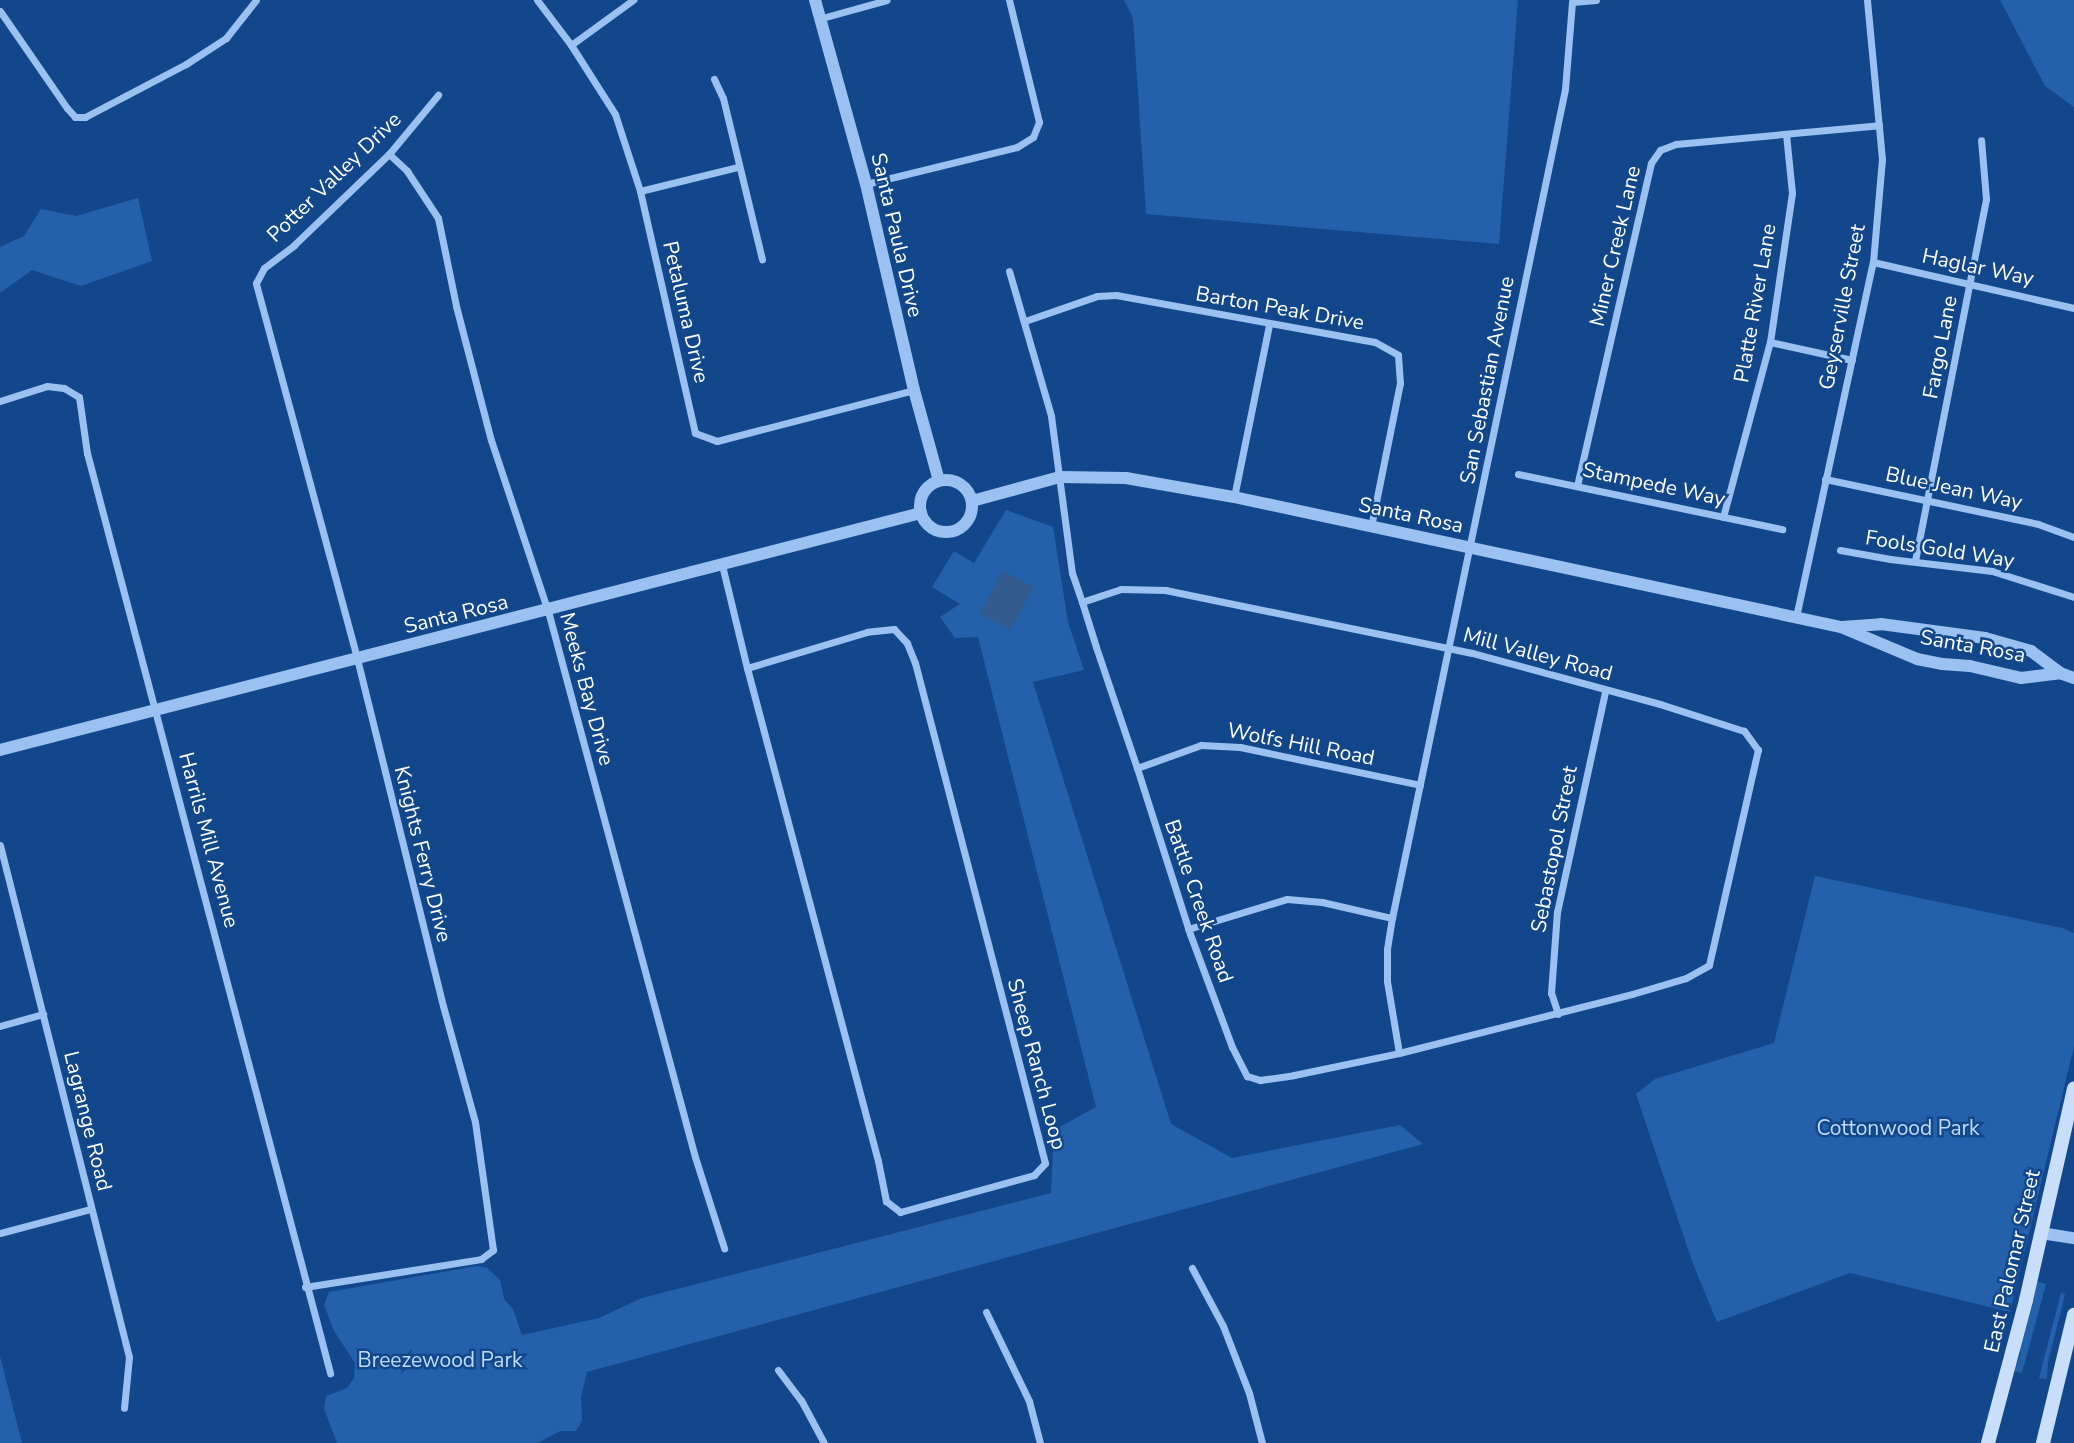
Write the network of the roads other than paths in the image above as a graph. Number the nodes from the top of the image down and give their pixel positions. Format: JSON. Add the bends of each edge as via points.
{"nodes":[{"id":1,"x":256,"y":0,"type":"edge"},
{"id":2,"x":537,"y":0,"type":"edge"},
{"id":3,"x":633,"y":0,"type":"edge"},
{"id":4,"x":815,"y":0,"type":"edge"},
{"id":5,"x":887,"y":0,"type":"edge"},
{"id":6,"x":1009,"y":0,"type":"edge"},
{"id":7,"x":1596,"y":0,"type":"edge"},
{"id":8,"x":1867,"y":0,"type":"edge"},
{"id":9,"x":0,"y":11,"type":"edge"},
{"id":10,"x":822,"y":18,"type":"junction"},
{"id":11,"x":571,"y":45,"type":"junction"},
{"id":12,"x":714,"y":79,"type":"dead end"},
{"id":13,"x":438,"y":95,"type":"dead end"},
{"id":14,"x":1879,"y":125,"type":"junction"},
{"id":15,"x":1786,"y":134,"type":"junction"},
{"id":16,"x":1981,"y":140,"type":"dead end"},
{"id":17,"x":389,"y":153,"type":"junction"},
{"id":18,"x":738,"y":167,"type":"junction"},
{"id":19,"x":866,"y":184,"type":"junction"},
{"id":20,"x":640,"y":191,"type":"junction"},
{"id":21,"x":762,"y":259,"type":"dead end"},
{"id":22,"x":1873,"y":261,"type":"junction"},
{"id":23,"x":1010,"y":271,"type":"dead end"},
{"id":24,"x":256,"y":283,"type":"joint"},
{"id":25,"x":1970,"y":283,"type":"junction"},
{"id":26,"x":2074,"y":308,"type":"edge"},
{"id":27,"x":1025,"y":321,"type":"junction"},
{"id":28,"x":1269,"y":325,"type":"junction"},
{"id":29,"x":1770,"y":342,"type":"junction"},
{"id":30,"x":1852,"y":360,"type":"junction"},
{"id":31,"x":914,"y":390,"type":"junction"},
{"id":32,"x":0,"y":401,"type":"edge"},
{"id":33,"x":1518,"y":474,"type":"dead end"},
{"id":34,"x":1060,"y":477,"type":"junction"},
{"id":35,"x":1825,"y":479,"type":"junction"},
{"id":36,"x":939,"y":481,"type":"junction"},
{"id":37,"x":1577,"y":486,"type":"junction"},
{"id":38,"x":1234,"y":496,"type":"junction"},
{"id":39,"x":972,"y":501,"type":"junction"},
{"id":40,"x":1926,"y":501,"type":"junction"},
{"id":41,"x":921,"y":513,"type":"junction"},
{"id":42,"x":1724,"y":517,"type":"junction"},
{"id":43,"x":1370,"y":527,"type":"junction"},
{"id":44,"x":1782,"y":529,"type":"dead end"},
{"id":45,"x":2074,"y":537,"type":"edge"},
{"id":46,"x":1470,"y":547,"type":"junction"},
{"id":47,"x":1840,"y":550,"type":"dead end"},
{"id":48,"x":1915,"y":561,"type":"junction"},
{"id":49,"x":722,"y":565,"type":"junction"},
{"id":50,"x":2074,"y":597,"type":"edge"},
{"id":51,"x":1082,"y":602,"type":"junction"},
{"id":52,"x":548,"y":611,"type":"junction"},
{"id":53,"x":1796,"y":617,"type":"junction"},
{"id":54,"x":1841,"y":627,"type":"junction"},
{"id":55,"x":1447,"y":648,"type":"junction"},
{"id":56,"x":357,"y":657,"type":"junction"},
{"id":57,"x":747,"y":668,"type":"junction"},
{"id":58,"x":2060,"y":673,"type":"junction"},
{"id":59,"x":2074,"y":678,"type":"edge"},
{"id":60,"x":1605,"y":691,"type":"junction"},
{"id":61,"x":157,"y":710,"type":"junction"},
{"id":62,"x":0,"y":751,"type":"edge"},
{"id":63,"x":1136,"y":768,"type":"junction"},
{"id":64,"x":1420,"y":785,"type":"junction"},
{"id":65,"x":0,"y":845,"type":"edge"},
{"id":66,"x":1392,"y":918,"type":"junction"},
{"id":67,"x":1188,"y":929,"type":"junction"},
{"id":68,"x":1709,"y":965,"type":"joint"},
{"id":69,"x":44,"y":1014,"type":"junction"},
{"id":70,"x":1558,"y":1014,"type":"junction"},
{"id":71,"x":0,"y":1026,"type":"edge"},
{"id":72,"x":1399,"y":1054,"type":"junction"},
{"id":73,"x":2074,"y":1088,"type":"edge"},
{"id":74,"x":91,"y":1209,"type":"junction"},
{"id":75,"x":0,"y":1233,"type":"edge"},
{"id":76,"x":2041,"y":1233,"type":"junction"},
{"id":77,"x":2074,"y":1238,"type":"edge"},
{"id":78,"x":724,"y":1248,"type":"dead end"},
{"id":79,"x":1192,"y":1268,"type":"dead end"},
{"id":80,"x":305,"y":1287,"type":"junction"},
{"id":81,"x":985,"y":1312,"type":"dead end"},
{"id":82,"x":2074,"y":1315,"type":"edge"},
{"id":83,"x":778,"y":1370,"type":"dead end"},
{"id":84,"x":330,"y":1373,"type":"dead end"},
{"id":85,"x":124,"y":1408,"type":"dead end"},
{"id":86,"x":824,"y":1443,"type":"edge"},
{"id":87,"x":1040,"y":1443,"type":"edge"},
{"id":88,"x":1262,"y":1443,"type":"edge"},
{"id":89,"x":1988,"y":1443,"type":"edge"},
{"id":90,"x":2043,"y":1443,"type":"edge"}],
"edges":[{"from":1,"to":9,"type":"street","via":[[226,38],[85,117],[75,117],[67,108]]},
{"from":2,"to":11,"type":"street","name":"Petaluma Drive"},
{"from":3,"to":11,"type":"street"},
{"from":4,"to":10,"type":"street","name":"Santa Paula Drive"},
{"from":5,"to":10,"type":"street"},
{"from":6,"to":19,"type":"street","via":[[1039,122],[1033,137],[1017,147]]},
{"from":7,"to":46,"type":"street","name":"San Sebastian Avenue","via":[[1572,2],[1565,89]]},
{"from":8,"to":14,"type":"street","name":"Geyserville Street"},
{"from":10,"to":19,"type":"street","name":"Santa Paula Drive"},
{"from":11,"to":20,"type":"street","name":"Petaluma Drive","via":[[615,114]]},
{"from":12,"to":18,"type":"street","via":[[723,98]]},
{"from":13,"to":17,"type":"street","name":"Potter Valley Drive"},
{"from":14,"to":15,"type":"street","name":"Miner Creek Lane"},
{"from":14,"to":22,"type":"street","name":"Geyserville Street","via":[[1882,159]]},
{"from":15,"to":29,"type":"street","name":"Platte River Lane","via":[[1792,192]]},
{"from":15,"to":37,"type":"street","name":"Miner Creek Lane","via":[[1676,144],[1660,150],[1651,163]]},
{"from":16,"to":25,"type":"street","name":"Fargo Lane","via":[[1986,199]]},
{"from":17,"to":24,"type":"street","name":"Potter Valley Drive","via":[[295,245],[264,268]]},
{"from":17,"to":52,"type":"street","name":"Meeks Bay Drive","via":[[407,171],[438,218],[491,440]]},
{"from":18,"to":20,"type":"street"},
{"from":18,"to":21,"type":"street"},
{"from":19,"to":31,"type":"street","name":"Santa Paula Drive"},
{"from":20,"to":31,"type":"street","name":"Petaluma Drive","via":[[695,433],[717,441]]},
{"from":22,"to":25,"type":"street","name":"Haglar Way"},
{"from":22,"to":30,"type":"street","name":"Geyserville Street"},
{"from":23,"to":27,"type":"street","name":"Battle Creek Road"},
{"from":24,"to":56,"type":"street","name":"Knights Ferry Drive"},
{"from":25,"to":26,"type":"street","name":"Haglar Way"},
{"from":25,"to":40,"type":"street","name":"Fargo Lane"},
{"from":27,"to":28,"type":"street","name":"Barton Peak Drive","via":[[1097,296],[1116,295]]},
{"from":27,"to":34,"type":"street","name":"Battle Creek Road","via":[[1051,416]]},
{"from":28,"to":38,"type":"street"},
{"from":28,"to":43,"type":"street","name":"Barton Peak Drive","via":[[1375,342],[1398,355],[1400,383]]},
{"from":29,"to":30,"type":"street"},
{"from":29,"to":42,"type":"street","name":"Platte River Lane"},
{"from":30,"to":35,"type":"street","name":"Geyserville Street"},
{"from":31,"to":36,"type":"street","name":"Santa Paula Drive"},
{"from":32,"to":61,"type":"street","name":"Harrils Mill Avenue","via":[[47,386],[64,388],[79,397],[87,453]]},
{"from":33,"to":37,"type":"street","name":"Stampede Way"},
{"from":34,"to":38,"type":"street","name":"Santa Rosa","via":[[1126,478]]},
{"from":34,"to":39,"type":"street","name":"Santa Rosa"},
{"from":34,"to":51,"type":"street","name":"Battle Creek Road","via":[[1066,540]]},
{"from":35,"to":40,"type":"street","name":"Blue Jean Way"},
{"from":35,"to":53,"type":"street","name":"Geyserville Street"},
{"from":36,"to":39,"type":"street","via":[[957,482]]},
{"from":36,"to":41,"type":"street","via":[[926,489]]},
{"from":37,"to":42,"type":"street","name":"Stampede Way"},
{"from":38,"to":43,"type":"street","name":"Santa Rosa"},
{"from":39,"to":41,"type":"street","via":[[966,524],[952,532],[936,531]]},
{"from":40,"to":45,"type":"street","name":"Blue Jean Way","via":[[2038,524]]},
{"from":40,"to":48,"type":"street","name":"Fargo Lane"},
{"from":41,"to":49,"type":"street","name":"Santa Rosa"},
{"from":42,"to":44,"type":"street","name":"Stampede Way"},
{"from":43,"to":46,"type":"street","name":"Santa Rosa"},
{"from":46,"to":53,"type":"street","name":"Santa Rosa"},
{"from":46,"to":55,"type":"street","name":"San Sebastian Avenue"},
{"from":47,"to":48,"type":"street","name":"Fools Gold Way"},
{"from":48,"to":50,"type":"street","name":"Fools Gold Way","via":[[1992,571]]},
{"from":49,"to":52,"type":"street","name":"Santa Rosa"},
{"from":49,"to":57,"type":"street","name":"Sheep Ranch Loop"},
{"from":51,"to":55,"type":"street","name":"Mill Valley Road","via":[[1121,589],[1167,590]]},
{"from":51,"to":63,"type":"street","name":"Battle Creek Road"},
{"from":52,"to":56,"type":"street","name":"Santa Rosa"},
{"from":52,"to":78,"type":"street","name":"Meeks Bay Drive","via":[[697,1167]]},
{"from":53,"to":54,"type":"street","name":"Santa Rosa"},
{"from":54,"to":58,"type":"street","name":"Santa Rosa","via":[[1917,659],[2021,678]]},
{"from":54,"to":58,"type":"street","name":"Santa Rosa","via":[[1881,624],[1985,638],[2031,651]]},
{"from":55,"to":60,"type":"street","name":"Mill Valley Road"},
{"from":55,"to":64,"type":"street","name":"San Sebastian Avenue"},
{"from":56,"to":61,"type":"street","name":"Santa Rosa"},
{"from":56,"to":80,"type":"street","name":"Knights Ferry Drive","via":[[475,1122],[494,1250],[481,1259]]},
{"from":57,"to":57,"type":"street","name":"Sheep Ranch Loop","via":[[886,1201],[900,1212],[1034,1175],[1045,1163],[907,643],[894,629],[867,632]]},
{"from":58,"to":59,"type":"street","name":"Santa Rosa"},
{"from":60,"to":68,"type":"street","name":"Mill Valley Road","via":[[1744,731],[1758,750]]},
{"from":60,"to":70,"type":"street","name":"Sebastopol Street","via":[[1557,912],[1551,993]]},
{"from":61,"to":62,"type":"street","name":"Santa Rosa"},
{"from":61,"to":80,"type":"street","name":"Harrils Mill Avenue"},
{"from":63,"to":64,"type":"street","name":"Wolfs Hill Road","via":[[1201,745],[1240,747]]},
{"from":63,"to":67,"type":"street","name":"Battle Creek Road"},
{"from":64,"to":66,"type":"street","name":"San Sebastian Avenue"},
{"from":65,"to":69,"type":"street","name":"Lagrange Road"},
{"from":66,"to":67,"type":"street","via":[[1287,899]]},
{"from":66,"to":72,"type":"street","name":"San Sebastian Avenue","via":[[1387,981]]},
{"from":67,"to":72,"type":"street","name":"Battle Creek Road","via":[[1247,1076],[1259,1080],[1294,1075]]},
{"from":68,"to":70,"type":"street","name":"Battle Creek Road","via":[[1686,978]]},
{"from":69,"to":71,"type":"street"},
{"from":69,"to":74,"type":"street","name":"Lagrange Road"},
{"from":70,"to":72,"type":"street","name":"Battle Creek Road"},
{"from":73,"to":76,"type":"main road","name":"East Palomar Street"},
{"from":74,"to":75,"type":"street"},
{"from":74,"to":85,"type":"street","name":"Lagrange Road","via":[[129,1357]]},
{"from":76,"to":77,"type":"street"},
{"from":76,"to":89,"type":"main road","name":"East Palomar Street"},
{"from":79,"to":88,"type":"street","via":[[1223,1326]]},
{"from":80,"to":84,"type":"street","name":"Harrils Mill Avenue"},
{"from":81,"to":87,"type":"street","via":[[1029,1401]]},
{"from":82,"to":90,"type":"main road"},
{"from":83,"to":86,"type":"street"}]}
